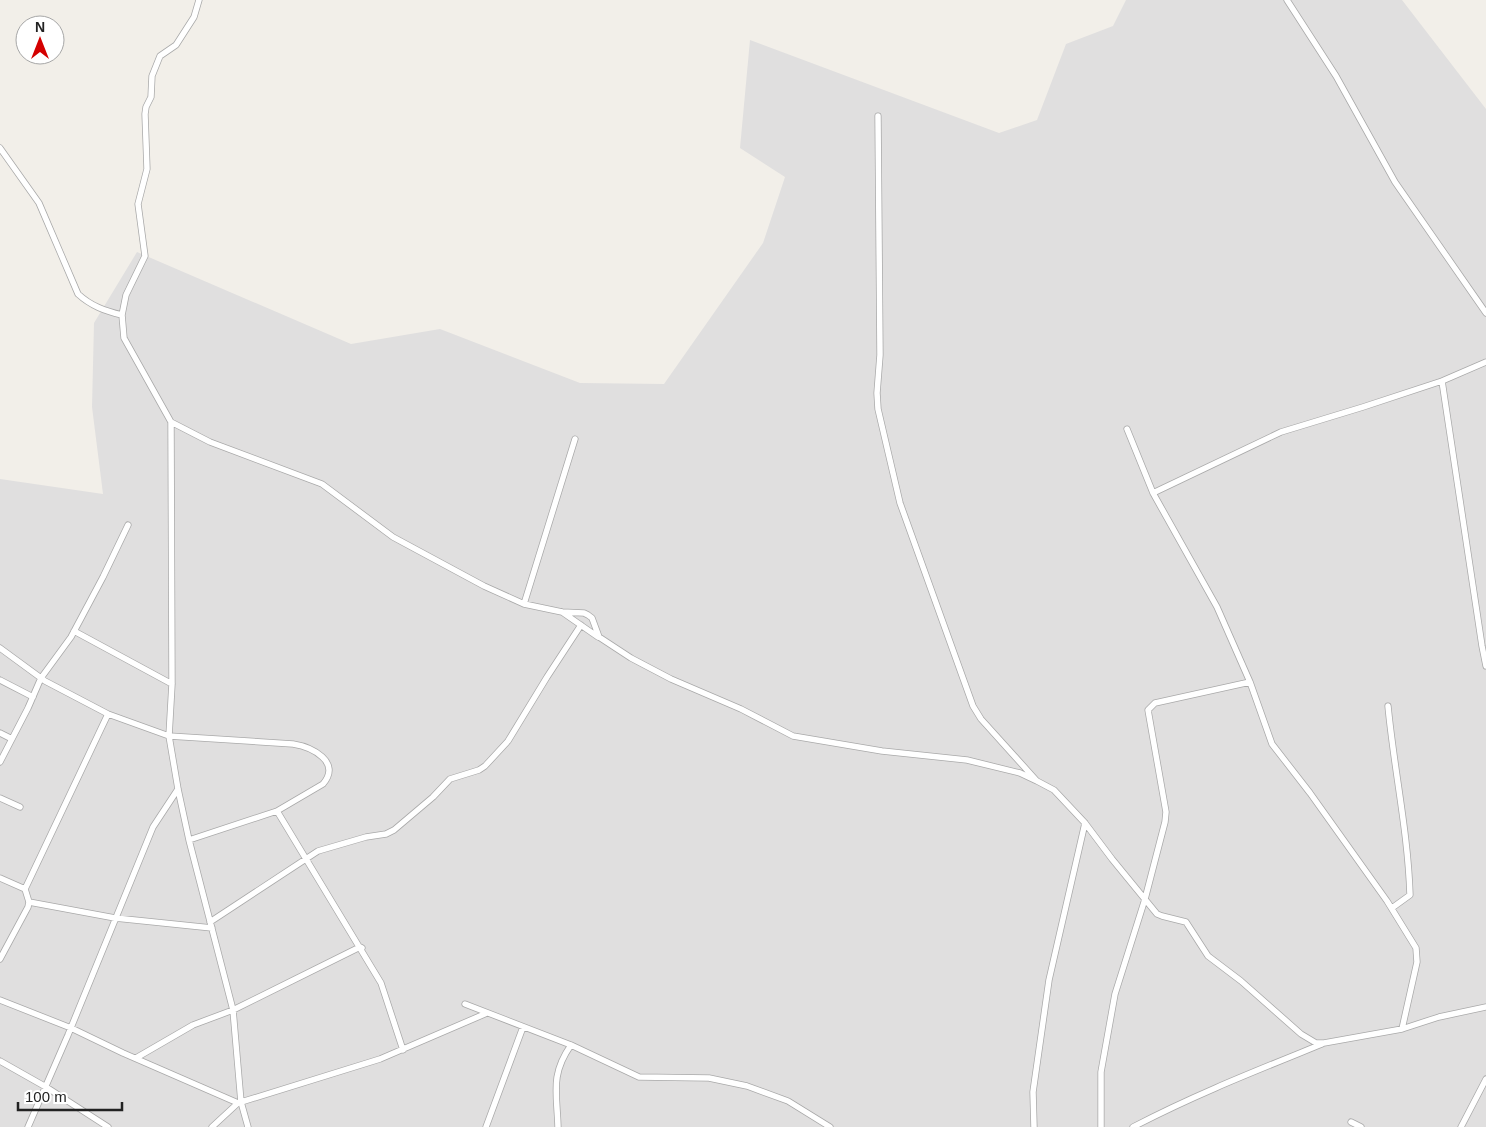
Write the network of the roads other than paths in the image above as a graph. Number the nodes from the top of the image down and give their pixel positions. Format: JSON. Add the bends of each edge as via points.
{"nodes":[{"id":1,"x":199,"y":0,"type":"edge"},
{"id":2,"x":1287,"y":0,"type":"edge"},
{"id":3,"x":878,"y":116,"type":"dead end"},
{"id":4,"x":0,"y":148,"type":"edge"},
{"id":5,"x":1486,"y":313,"type":"edge"},
{"id":6,"x":122,"y":315,"type":"junction"},
{"id":7,"x":1486,"y":362,"type":"edge"},
{"id":8,"x":1442,"y":381,"type":"junction"},
{"id":9,"x":171,"y":422,"type":"junction"},
{"id":10,"x":1127,"y":429,"type":"dead end"},
{"id":11,"x":575,"y":439,"type":"dead end"},
{"id":12,"x":1152,"y":493,"type":"junction"},
{"id":13,"x":128,"y":525,"type":"dead end"},
{"id":14,"x":524,"y":604,"type":"junction"},
{"id":15,"x":562,"y":612,"type":"junction"},
{"id":16,"x":581,"y":625,"type":"junction"},
{"id":17,"x":74,"y":631,"type":"junction"},
{"id":18,"x":599,"y":637,"type":"junction"},
{"id":19,"x":0,"y":648,"type":"edge"},
{"id":20,"x":1486,"y":666,"type":"edge"},
{"id":21,"x":41,"y":678,"type":"junction"},
{"id":22,"x":0,"y":680,"type":"edge"},
{"id":23,"x":1250,"y":682,"type":"junction"},
{"id":24,"x":172,"y":684,"type":"junction"},
{"id":25,"x":33,"y":697,"type":"junction"},
{"id":26,"x":1388,"y":706,"type":"dead end"},
{"id":27,"x":108,"y":714,"type":"junction"},
{"id":28,"x":0,"y":733,"type":"edge"},
{"id":29,"x":169,"y":736,"type":"junction"},
{"id":30,"x":12,"y":739,"type":"junction"},
{"id":31,"x":0,"y":762,"type":"edge"},
{"id":32,"x":1037,"y":781,"type":"junction"},
{"id":33,"x":178,"y":789,"type":"junction"},
{"id":34,"x":0,"y":798,"type":"edge"},
{"id":35,"x":20,"y":807,"type":"dead end"},
{"id":36,"x":277,"y":811,"type":"junction"},
{"id":37,"x":1085,"y":823,"type":"junction"},
{"id":38,"x":189,"y":840,"type":"junction"},
{"id":39,"x":306,"y":858,"type":"junction"},
{"id":40,"x":0,"y":878,"type":"edge"},
{"id":41,"x":25,"y":889,"type":"junction"},
{"id":42,"x":1145,"y":899,"type":"junction"},
{"id":43,"x":28,"y":902,"type":"junction"},
{"id":44,"x":1392,"y":908,"type":"junction"},
{"id":45,"x":115,"y":918,"type":"junction"},
{"id":46,"x":211,"y":925,"type":"junction"},
{"id":47,"x":362,"y":948,"type":"junction"},
{"id":48,"x":0,"y":959,"type":"edge"},
{"id":49,"x":0,"y":1000,"type":"edge"},
{"id":50,"x":465,"y":1004,"type":"dead end"},
{"id":51,"x":1486,"y":1007,"type":"edge"},
{"id":52,"x":233,"y":1010,"type":"junction"},
{"id":53,"x":487,"y":1013,"type":"junction"},
{"id":54,"x":523,"y":1027,"type":"junction"},
{"id":55,"x":72,"y":1028,"type":"junction"},
{"id":56,"x":1402,"y":1029,"type":"junction"},
{"id":57,"x":1324,"y":1043,"type":"junction"},
{"id":58,"x":571,"y":1045,"type":"junction"},
{"id":59,"x":403,"y":1050,"type":"junction"},
{"id":60,"x":136,"y":1058,"type":"junction"},
{"id":61,"x":0,"y":1061,"type":"edge"},
{"id":62,"x":1486,"y":1079,"type":"edge"},
{"id":63,"x":46,"y":1087,"type":"junction"},
{"id":64,"x":239,"y":1103,"type":"junction"},
{"id":65,"x":1351,"y":1122,"type":"dead end"},
{"id":66,"x":28,"y":1127,"type":"edge"},
{"id":67,"x":107,"y":1127,"type":"edge"},
{"id":68,"x":212,"y":1127,"type":"edge"},
{"id":69,"x":248,"y":1127,"type":"edge"},
{"id":70,"x":486,"y":1127,"type":"edge"},
{"id":71,"x":558,"y":1127,"type":"edge"},
{"id":72,"x":830,"y":1127,"type":"edge"},
{"id":73,"x":1034,"y":1127,"type":"edge"},
{"id":74,"x":1101,"y":1127,"type":"edge"},
{"id":75,"x":1132,"y":1127,"type":"edge"},
{"id":76,"x":1361,"y":1127,"type":"edge"},
{"id":77,"x":1460,"y":1127,"type":"edge"}],
"edges":[{"from":1,"to":6,"type":"street","via":[[194,17],[176,45],[160,56],[152,76],[145,114],[147,176],[138,199],[145,256],[126,295]]},
{"from":2,"to":5,"type":"street","via":[[1336,76],[1395,182]]},
{"from":3,"to":32,"type":"street","via":[[880,355],[877,393],[900,503],[973,706]]},
{"from":4,"to":6,"type":"street","via":[[38,203],[78,294],[88,304]]},
{"from":6,"to":9,"type":"street","via":[[128,347]]},
{"from":7,"to":8,"type":"street"},
{"from":8,"to":12,"type":"street","via":[[1281,432]]},
{"from":8,"to":20,"type":"street"},
{"from":9,"to":14,"type":"street","via":[[210,442],[322,484],[393,538]]},
{"from":9,"to":24,"type":"street"},
{"from":10,"to":12,"type":"street"},
{"from":11,"to":14,"type":"street"},
{"from":12,"to":23,"type":"street","via":[[1217,607]]},
{"from":13,"to":17,"type":"street"},
{"from":14,"to":15,"type":"street"},
{"from":15,"to":16,"type":"street"},
{"from":15,"to":18,"type":"street","via":[[588,615]]},
{"from":16,"to":18,"type":"street"},
{"from":16,"to":39,"type":"street","via":[[508,741],[486,766],[450,779],[394,830],[318,851]]},
{"from":17,"to":21,"type":"street"},
{"from":17,"to":24,"type":"street"},
{"from":18,"to":32,"type":"street","via":[[671,679],[799,738],[967,760],[1020,773]]},
{"from":19,"to":21,"type":"street"},
{"from":21,"to":25,"type":"street"},
{"from":21,"to":27,"type":"street"},
{"from":22,"to":25,"type":"street"},
{"from":23,"to":42,"type":"street","via":[[1155,703],[1148,710],[1166,812]]},
{"from":23,"to":44,"type":"street","via":[[1272,744]]},
{"from":24,"to":29,"type":"street"},
{"from":25,"to":30,"type":"street"},
{"from":26,"to":44,"type":"street","via":[[1410,895]]},
{"from":27,"to":29,"type":"street"},
{"from":27,"to":41,"type":"street"},
{"from":28,"to":30,"type":"street"},
{"from":29,"to":33,"type":"street"},
{"from":29,"to":36,"type":"street","via":[[293,744],[325,758],[330,767],[328,779]]},
{"from":30,"to":31,"type":"street"},
{"from":32,"to":37,"type":"street","via":[[1054,790]]},
{"from":33,"to":38,"type":"street"},
{"from":33,"to":45,"type":"street","via":[[153,827]]},
{"from":34,"to":35,"type":"street"},
{"from":36,"to":38,"type":"street"},
{"from":36,"to":39,"type":"street"},
{"from":37,"to":42,"type":"street"},
{"from":37,"to":73,"type":"street","via":[[1049,980],[1033,1092]]},
{"from":38,"to":46,"type":"street"},
{"from":39,"to":46,"type":"street"},
{"from":39,"to":47,"type":"street"},
{"from":40,"to":41,"type":"street"},
{"from":41,"to":43,"type":"street"},
{"from":42,"to":57,"type":"street","via":[[1157,914],[1186,922],[1208,956],[1242,981],[1301,1034],[1316,1043]]},
{"from":42,"to":74,"type":"street","via":[[1115,994],[1101,1072]]},
{"from":43,"to":45,"type":"street"},
{"from":43,"to":48,"type":"street"},
{"from":44,"to":56,"type":"street","via":[[1416,948],[1417,962]]},
{"from":45,"to":46,"type":"street"},
{"from":45,"to":55,"type":"street"},
{"from":46,"to":52,"type":"street"},
{"from":47,"to":52,"type":"street"},
{"from":47,"to":59,"type":"street","via":[[381,983]]},
{"from":49,"to":55,"type":"street"},
{"from":50,"to":53,"type":"street"},
{"from":51,"to":56,"type":"street"},
{"from":52,"to":60,"type":"street","via":[[193,1025]]},
{"from":52,"to":64,"type":"street"},
{"from":53,"to":54,"type":"street"},
{"from":53,"to":59,"type":"street"},
{"from":54,"to":58,"type":"street"},
{"from":54,"to":70,"type":"street"},
{"from":55,"to":60,"type":"street"},
{"from":55,"to":63,"type":"street"},
{"from":56,"to":57,"type":"street"},
{"from":57,"to":75,"type":"street"},
{"from":58,"to":71,"type":"street","via":[[556,1077]]},
{"from":58,"to":72,"type":"street","via":[[642,1078],[709,1078],[747,1086],[788,1101]]},
{"from":59,"to":64,"type":"street"},
{"from":60,"to":64,"type":"street"},
{"from":61,"to":63,"type":"street"},
{"from":62,"to":77,"type":"street"},
{"from":63,"to":66,"type":"street"},
{"from":63,"to":67,"type":"street"},
{"from":64,"to":68,"type":"street"},
{"from":64,"to":69,"type":"street"},
{"from":65,"to":76,"type":"street"}]}
